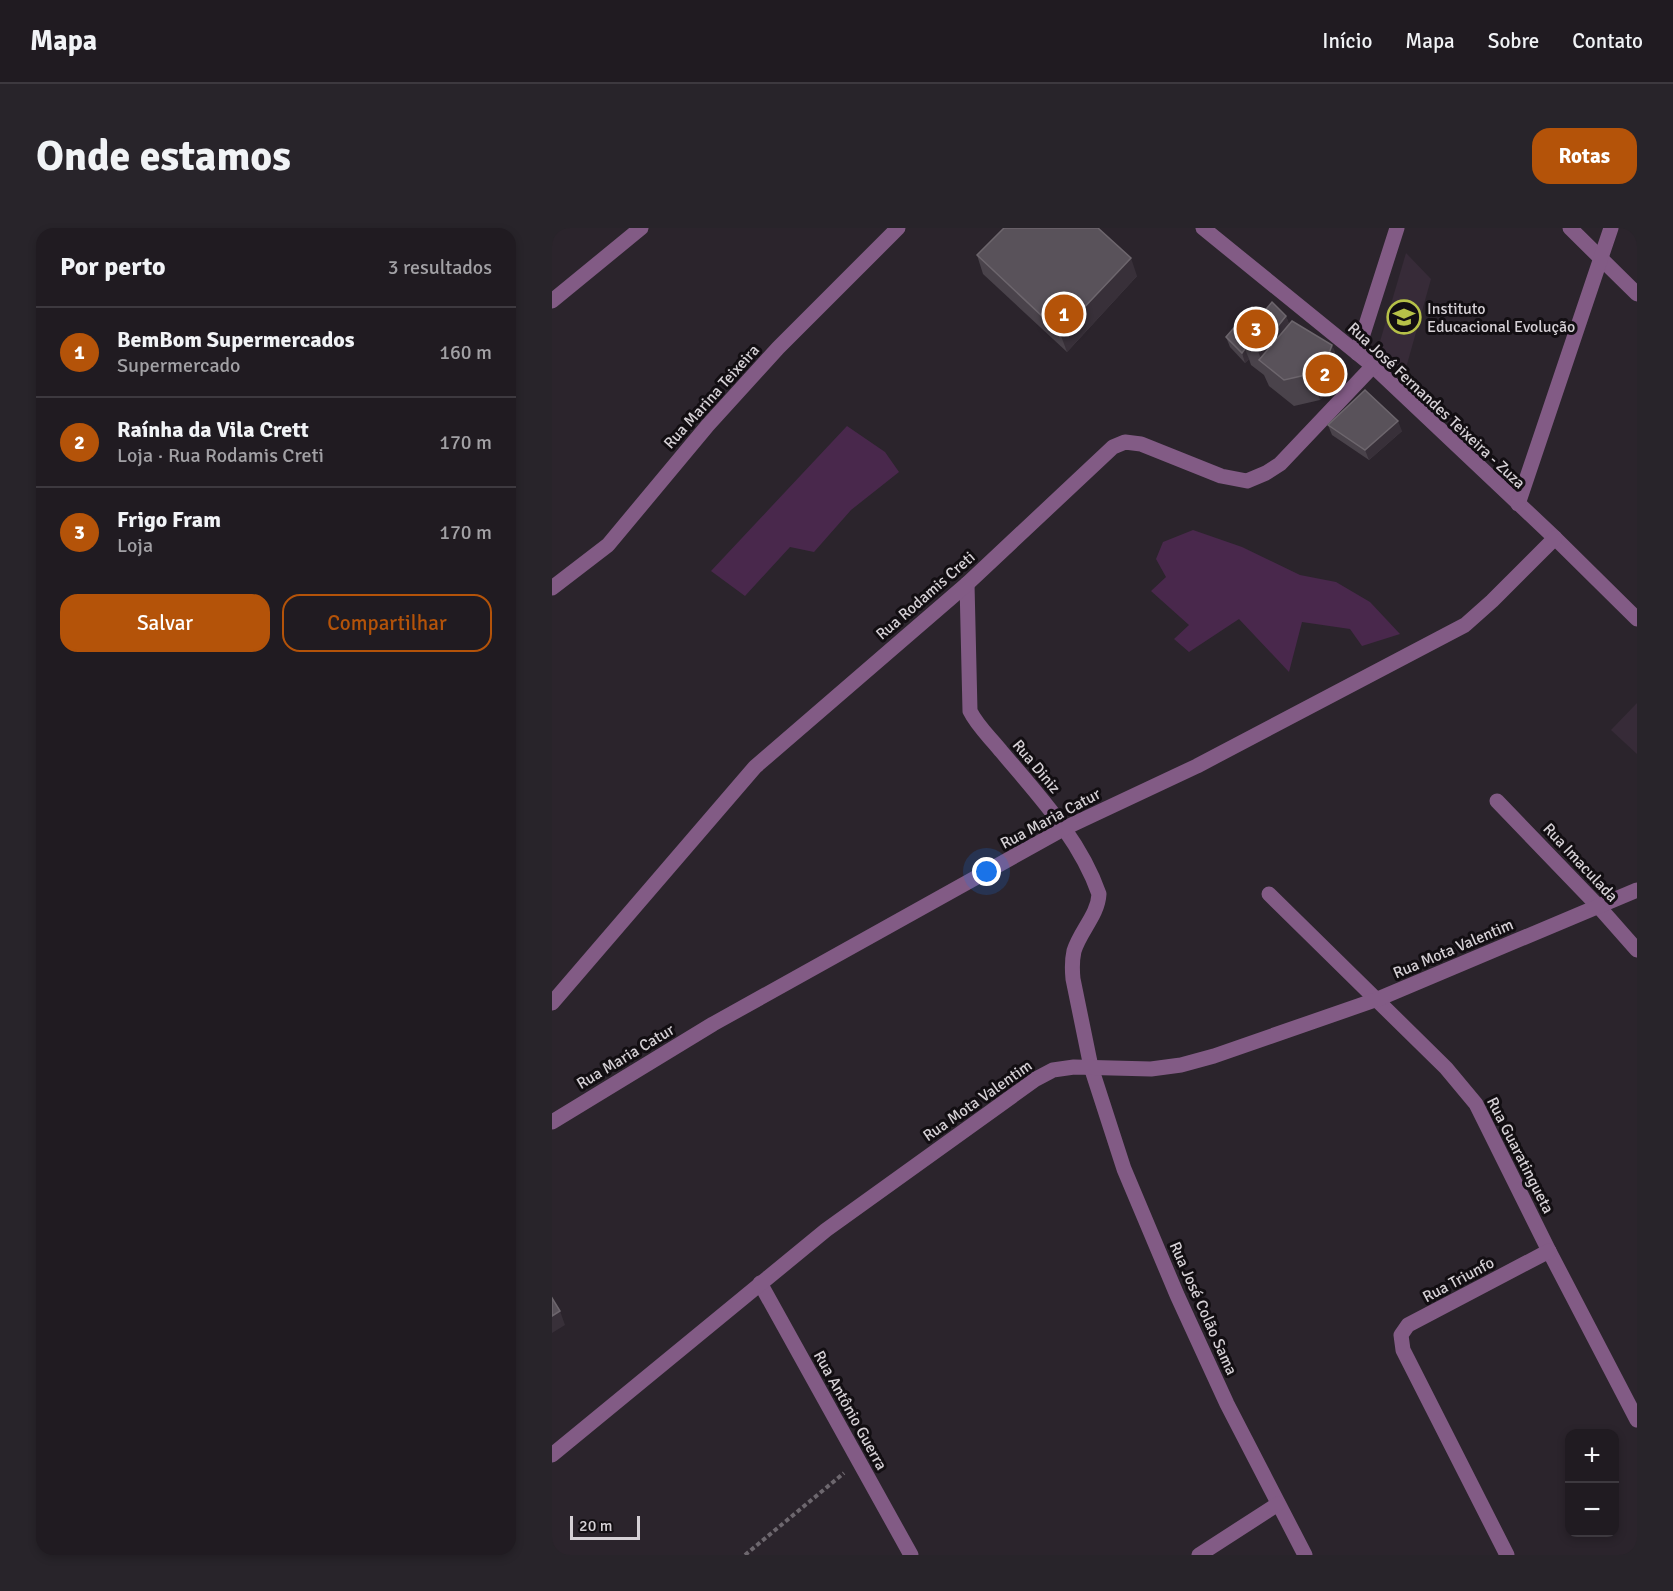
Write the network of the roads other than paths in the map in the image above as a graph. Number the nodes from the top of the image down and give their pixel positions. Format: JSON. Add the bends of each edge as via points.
{"nodes":[{"id":1,"x":640,"y":228,"type":"edge"},
{"id":2,"x":898,"y":228,"type":"edge"},
{"id":3,"x":1203,"y":228,"type":"edge"},
{"id":4,"x":1397,"y":228,"type":"edge"},
{"id":5,"x":1570,"y":228,"type":"edge"},
{"id":6,"x":1611,"y":228,"type":"edge"},
{"id":7,"x":1601,"y":258,"type":"junction"},
{"id":8,"x":1637,"y":294,"type":"edge"},
{"id":9,"x":552,"y":301,"type":"edge"},
{"id":10,"x":1357,"y":353,"type":"junction"},
{"id":11,"x":1372,"y":366,"type":"junction"},
{"id":12,"x":1518,"y":504,"type":"junction"},
{"id":13,"x":1555,"y":538,"type":"junction"},
{"id":14,"x":967,"y":584,"type":"junction"},
{"id":15,"x":552,"y":588,"type":"edge"},
{"id":16,"x":1637,"y":619,"type":"edge"},
{"id":17,"x":1497,"y":801,"type":"dead end"},
{"id":18,"x":1065,"y":828,"type":"junction"},
{"id":19,"x":1637,"y":890,"type":"edge"},
{"id":20,"x":1269,"y":894,"type":"dead end"},
{"id":21,"x":1599,"y":907,"type":"junction"},
{"id":22,"x":1637,"y":950,"type":"edge"},
{"id":23,"x":1378,"y":999,"type":"junction"},
{"id":24,"x":552,"y":1003,"type":"edge"},
{"id":25,"x":1090,"y":1067,"type":"junction"},
{"id":26,"x":552,"y":1122,"type":"edge"},
{"id":27,"x":1549,"y":1251,"type":"junction"},
{"id":28,"x":760,"y":1283,"type":"junction"},
{"id":29,"x":1637,"y":1420,"type":"edge"},
{"id":30,"x":552,"y":1455,"type":"edge"},
{"id":31,"x":1278,"y":1504,"type":"junction"},
{"id":32,"x":911,"y":1555,"type":"edge"},
{"id":33,"x":1199,"y":1555,"type":"edge"},
{"id":34,"x":1305,"y":1555,"type":"edge"},
{"id":35,"x":1507,"y":1555,"type":"edge"}],
"edges":[{"from":1,"to":9,"type":"street"},
{"from":2,"to":15,"type":"street","name":"Rua Marina Teixeira","via":[[778,348],[608,545]]},
{"from":3,"to":10,"type":"street","name":"Rua José Fernandes Teixeira - Zuza"},
{"from":4,"to":10,"type":"street"},
{"from":5,"to":7,"type":"street"},
{"from":6,"to":7,"type":"street"},
{"from":7,"to":8,"type":"street"},
{"from":7,"to":12,"type":"street"},
{"from":10,"to":11,"type":"street","name":"Rua José Fernandes Teixeira - Zuza"},
{"from":11,"to":12,"type":"street","name":"Rua José Fernandes Teixeira - Zuza"},
{"from":11,"to":14,"type":"street","name":"Rua Rodamis Creti","via":[[1280,464],[1247,481],[1221,476],[1141,444],[1125,442],[1113,447]]},
{"from":12,"to":13,"type":"street","name":"Rua José Fernandes Teixeira - Zuza"},
{"from":13,"to":16,"type":"street","name":"Rua José Fernandes Teixeira - Zuza"},
{"from":13,"to":18,"type":"street","name":"Rua Maria Catur","via":[[1465,625],[1197,766]]},
{"from":14,"to":18,"type":"street","name":"Rua Diniz","via":[[970,711],[978,726]]},
{"from":14,"to":24,"type":"street","name":"Rua Rodamis Creti","via":[[755,767]]},
{"from":17,"to":21,"type":"street","name":"Rua Imaculada"},
{"from":18,"to":25,"type":"street","name":"Rua Diniz","via":[[1099,894],[1072,965]]},
{"from":18,"to":26,"type":"street","name":"Rua Maria Catur","via":[[713,1024]]},
{"from":19,"to":21,"type":"street","name":"Rua Mota Valentim"},
{"from":20,"to":23,"type":"street","name":"Rua Guaratingueta"},
{"from":21,"to":22,"type":"street","name":"Rua Imaculada"},
{"from":21,"to":23,"type":"street","name":"Rua Mota Valentim"},
{"from":23,"to":25,"type":"street","name":"Rua Mota Valentim","via":[[1181,1065],[1151,1069]]},
{"from":23,"to":27,"type":"street","name":"Rua Guaratingueta","via":[[1476,1104]]},
{"from":25,"to":28,"type":"street","name":"Rua Mota Valentim","via":[[1053,1070],[1036,1078],[826,1230]]},
{"from":25,"to":31,"type":"street","name":"Rua José Colão Sama","via":[[1146,1221],[1227,1404]]},
{"from":27,"to":29,"type":"street","name":"Rua Guaratingueta"},
{"from":27,"to":35,"type":"street","name":"Rua Triunfo","via":[[1408,1325],[1401,1335],[1403,1350]]},
{"from":28,"to":30,"type":"street","name":"Rua Mota Valentim"},
{"from":28,"to":32,"type":"street","name":"Rua Antônio Guerra"},
{"from":31,"to":33,"type":"street"},
{"from":31,"to":34,"type":"street","name":"Rua José Colão Sama"}]}
